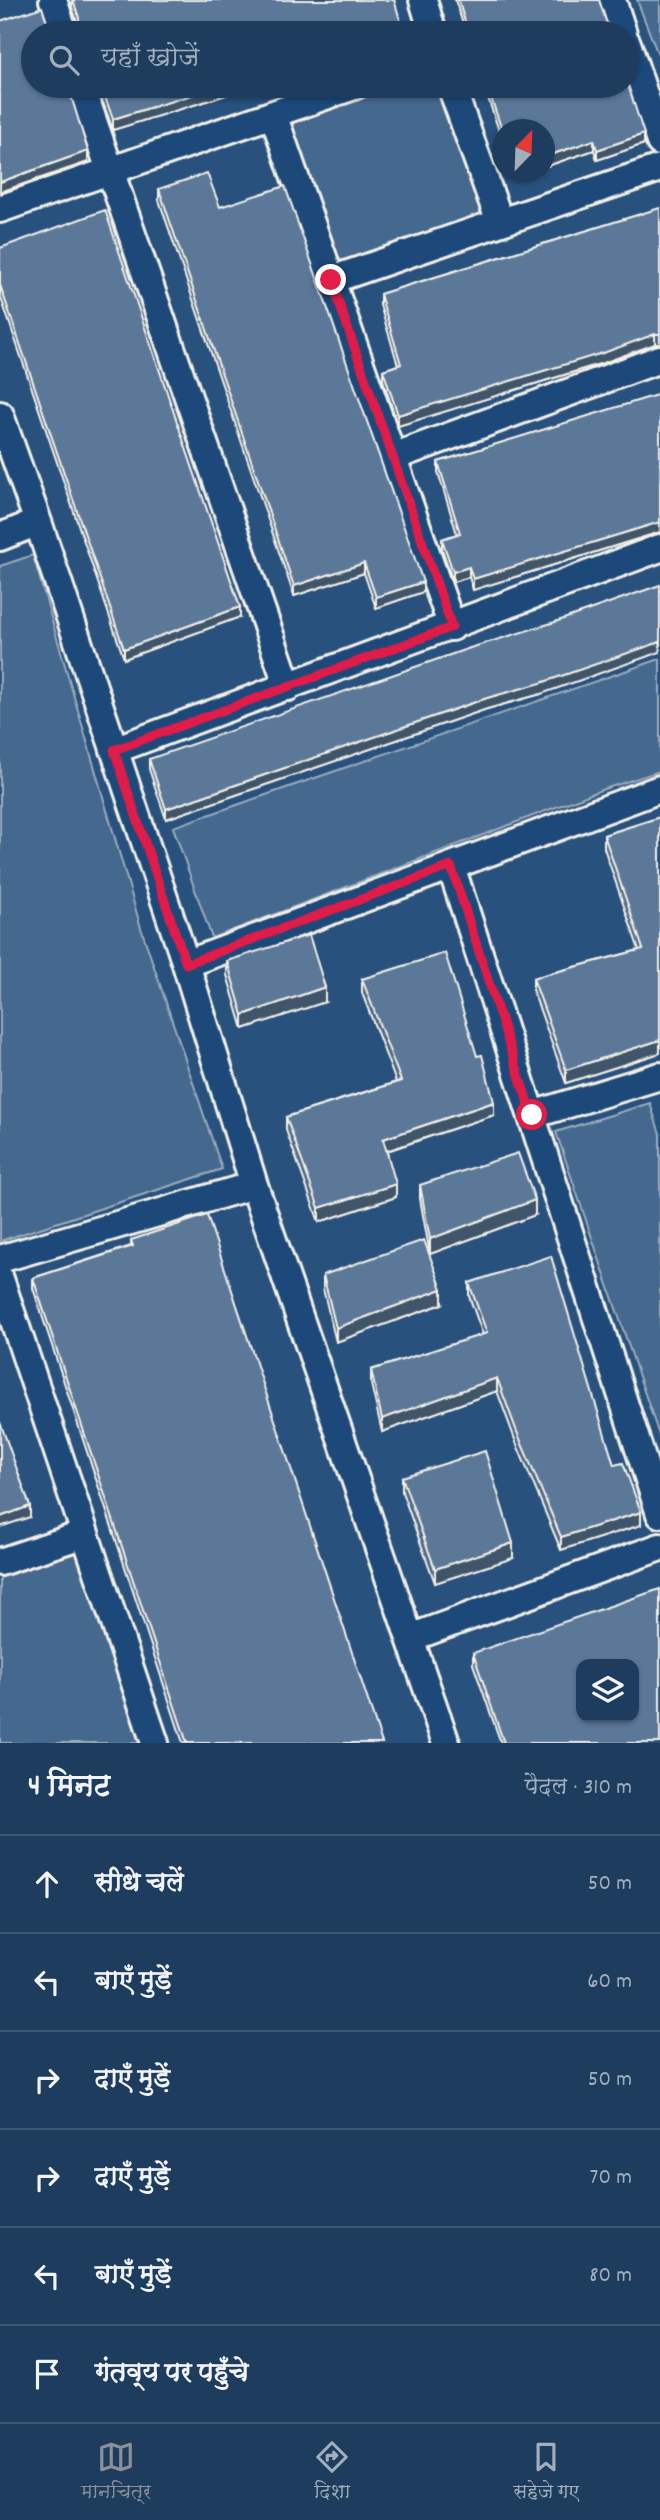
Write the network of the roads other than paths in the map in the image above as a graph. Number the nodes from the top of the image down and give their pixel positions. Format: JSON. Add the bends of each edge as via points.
{"nodes":[{"id":1,"x":423,"y":0,"type":"edge"},
{"id":2,"x":612,"y":0,"type":"edge"},
{"id":3,"x":57,"y":1,"type":"edge"},
{"id":4,"x":61,"y":21,"type":"edge"},
{"id":5,"x":429,"y":21,"type":"edge"},
{"id":6,"x":619,"y":21,"type":"edge"},
{"id":7,"x":639,"y":79,"type":"edge"},
{"id":8,"x":85,"y":98,"type":"edge"},
{"id":9,"x":319,"y":98,"type":"edge"},
{"id":10,"x":455,"y":98,"type":"edge"},
{"id":11,"x":273,"y":114,"type":"junction"},
{"id":12,"x":660,"y":142,"type":"edge"},
{"id":13,"x":660,"y":168,"type":"edge"},
{"id":14,"x":109,"y":171,"type":"junction"},
{"id":15,"x":0,"y":209,"type":"edge"},
{"id":16,"x":500,"y":222,"type":"junction"},
{"id":17,"x":331,"y":280,"type":"junction"},
{"id":18,"x":660,"y":359,"type":"edge"},
{"id":19,"x":0,"y":415,"type":"edge"},
{"id":20,"x":393,"y":457,"type":"junction"},
{"id":21,"x":38,"y":522,"type":"junction"},
{"id":22,"x":0,"y":537,"type":"edge"},
{"id":23,"x":660,"y":548,"type":"edge"},
{"id":24,"x":452,"y":627,"type":"junction"},
{"id":25,"x":288,"y":687,"type":"junction"},
{"id":26,"x":114,"y":750,"type":"junction"},
{"id":27,"x":660,"y":789,"type":"edge"},
{"id":28,"x":451,"y":866,"type":"junction"},
{"id":29,"x":186,"y":964,"type":"junction"},
{"id":30,"x":660,"y":1076,"type":"edge"},
{"id":31,"x":532,"y":1115,"type":"junction"},
{"id":32,"x":254,"y":1185,"type":"junction"},
{"id":33,"x":0,"y":1259,"type":"edge"},
{"id":34,"x":0,"y":1279,"type":"edge"},
{"id":35,"x":660,"y":1514,"type":"edge"},
{"id":36,"x":85,"y":1534,"type":"junction"},
{"id":37,"x":660,"y":1547,"type":"edge"},
{"id":38,"x":0,"y":1562,"type":"edge"},
{"id":39,"x":410,"y":1638,"type":"junction"},
{"id":40,"x":155,"y":1743,"type":"edge"},
{"id":41,"x":446,"y":1743,"type":"edge"}],
"edges":[{"from":1,"to":5,"type":"street"},
{"from":2,"to":6,"type":"street"},
{"from":3,"to":4,"type":"street"},
{"from":7,"to":12,"type":"street"},
{"from":8,"to":14,"type":"street"},
{"from":9,"to":11,"type":"street"},
{"from":10,"to":16,"type":"street"},
{"from":11,"to":14,"type":"street"},
{"from":11,"to":17,"type":"street"},
{"from":13,"to":16,"type":"street"},
{"from":14,"to":15,"type":"street"},
{"from":14,"to":25,"type":"street"},
{"from":16,"to":17,"type":"street"},
{"from":17,"to":20,"type":"street"},
{"from":18,"to":20,"type":"street"},
{"from":19,"to":21,"type":"street"},
{"from":20,"to":24,"type":"street"},
{"from":21,"to":22,"type":"street"},
{"from":21,"to":26,"type":"street"},
{"from":23,"to":24,"type":"street"},
{"from":24,"to":25,"type":"street"},
{"from":25,"to":26,"type":"street"},
{"from":26,"to":29,"type":"street"},
{"from":27,"to":28,"type":"street"},
{"from":28,"to":29,"type":"street"},
{"from":28,"to":31,"type":"street"},
{"from":29,"to":32,"type":"street"},
{"from":30,"to":31,"type":"street"},
{"from":31,"to":35,"type":"street"},
{"from":32,"to":33,"type":"street"},
{"from":32,"to":39,"type":"street"},
{"from":34,"to":36,"type":"street"},
{"from":36,"to":38,"type":"street"},
{"from":36,"to":40,"type":"street"},
{"from":37,"to":39,"type":"street"},
{"from":39,"to":41,"type":"street"}]}
